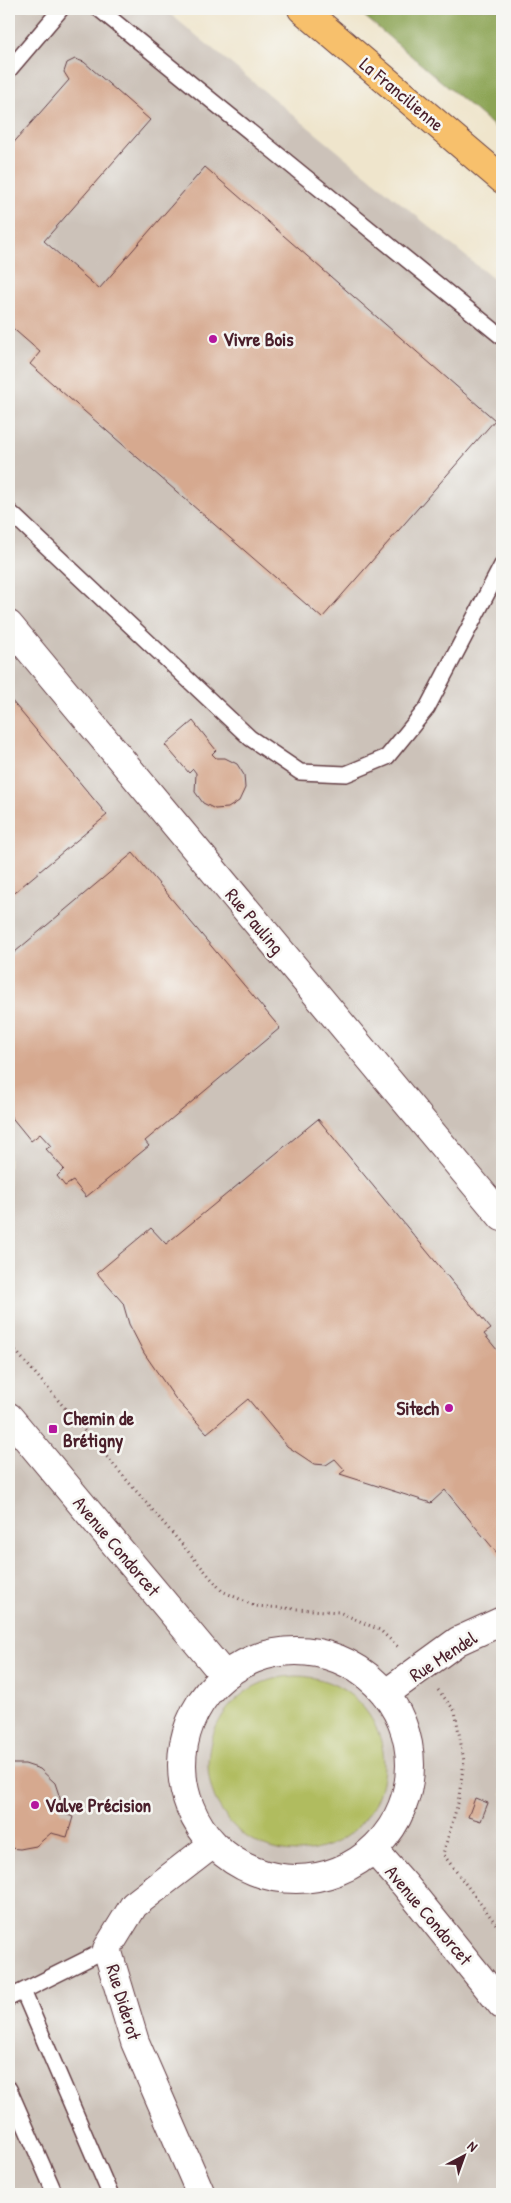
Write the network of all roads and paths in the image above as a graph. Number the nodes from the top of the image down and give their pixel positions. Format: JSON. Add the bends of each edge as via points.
{"nodes":[{"id":1,"x":61,"y":9,"type":"edge"},
{"id":2,"x":99,"y":9,"type":"edge"},
{"id":3,"x":302,"y":9,"type":"edge"},
{"id":4,"x":9,"y":70,"type":"edge"},
{"id":5,"x":502,"y":179,"type":"edge"},
{"id":6,"x":502,"y":337,"type":"edge"},
{"id":7,"x":9,"y":511,"type":"edge"},
{"id":8,"x":502,"y":565,"type":"edge"},
{"id":9,"x":9,"y":625,"type":"edge"},
{"id":10,"x":502,"y":1217,"type":"edge"},
{"id":11,"x":9,"y":1343,"type":"edge"},
{"id":12,"x":9,"y":1417,"type":"edge"},
{"id":13,"x":502,"y":1621,"type":"edge"},
{"id":14,"x":421,"y":1669,"type":"junction"},
{"id":15,"x":224,"y":1676,"type":"junction"},
{"id":16,"x":386,"y":1694,"type":"junction"},
{"id":17,"x":213,"y":1844,"type":"junction"},
{"id":18,"x":374,"y":1850,"type":"junction"},
{"id":19,"x":502,"y":1932,"type":"edge"},
{"id":20,"x":107,"y":1949,"type":"junction"},
{"id":21,"x":22,"y":1991,"type":"junction"},
{"id":22,"x":9,"y":1998,"type":"edge"},
{"id":23,"x":502,"y":2004,"type":"edge"},
{"id":24,"x":9,"y":2089,"type":"edge"},
{"id":25,"x":55,"y":2194,"type":"edge"},
{"id":26,"x":110,"y":2194,"type":"edge"},
{"id":27,"x":201,"y":2194,"type":"edge"}],
"edges":[{"from":1,"to":4,"type":"lane"},
{"from":2,"to":6,"type":"lane"},
{"from":3,"to":5,"type":"highway","name":"La Francilienne"},
{"from":7,"to":8,"type":"lane","via":[[250,738],[300,772],[346,774],[387,757],[426,708]]},
{"from":9,"to":10,"type":"street","name":"Rue Pauling"},
{"from":11,"to":14,"type":"path","via":[[222,1591],[255,1606],[339,1612],[380,1630]]},
{"from":12,"to":15,"type":"street","name":"Avenue Condorcet"},
{"from":13,"to":14,"type":"street","name":"Rue Mendel","via":[[458,1641]]},
{"from":14,"to":16,"type":"street","name":"Rue Mendel"},
{"from":14,"to":19,"type":"path","via":[[455,1711],[464,1762],[458,1803],[444,1854]]},
{"from":15,"to":16,"type":"street","via":[[256,1658],[291,1651],[318,1654],[359,1670]]},
{"from":15,"to":17,"type":"street","via":[[200,1704],[185,1739],[182,1776],[192,1813]]},
{"from":16,"to":18,"type":"street","via":[[403,1724],[411,1757],[408,1792],[395,1824]]},
{"from":17,"to":18,"type":"street","via":[[241,1866],[274,1878],[310,1879],[344,1870]]},
{"from":17,"to":20,"type":"street","name":"Rue Diderot","via":[[134,1906]]},
{"from":18,"to":23,"type":"street","name":"Avenue Condorcet"},
{"from":20,"to":21,"type":"lane"},
{"from":20,"to":27,"type":"street","name":"Rue Diderot","via":[[135,2042]]},
{"from":21,"to":22,"type":"lane"},
{"from":21,"to":26,"type":"lane"},
{"from":24,"to":25,"type":"lane"}]}
